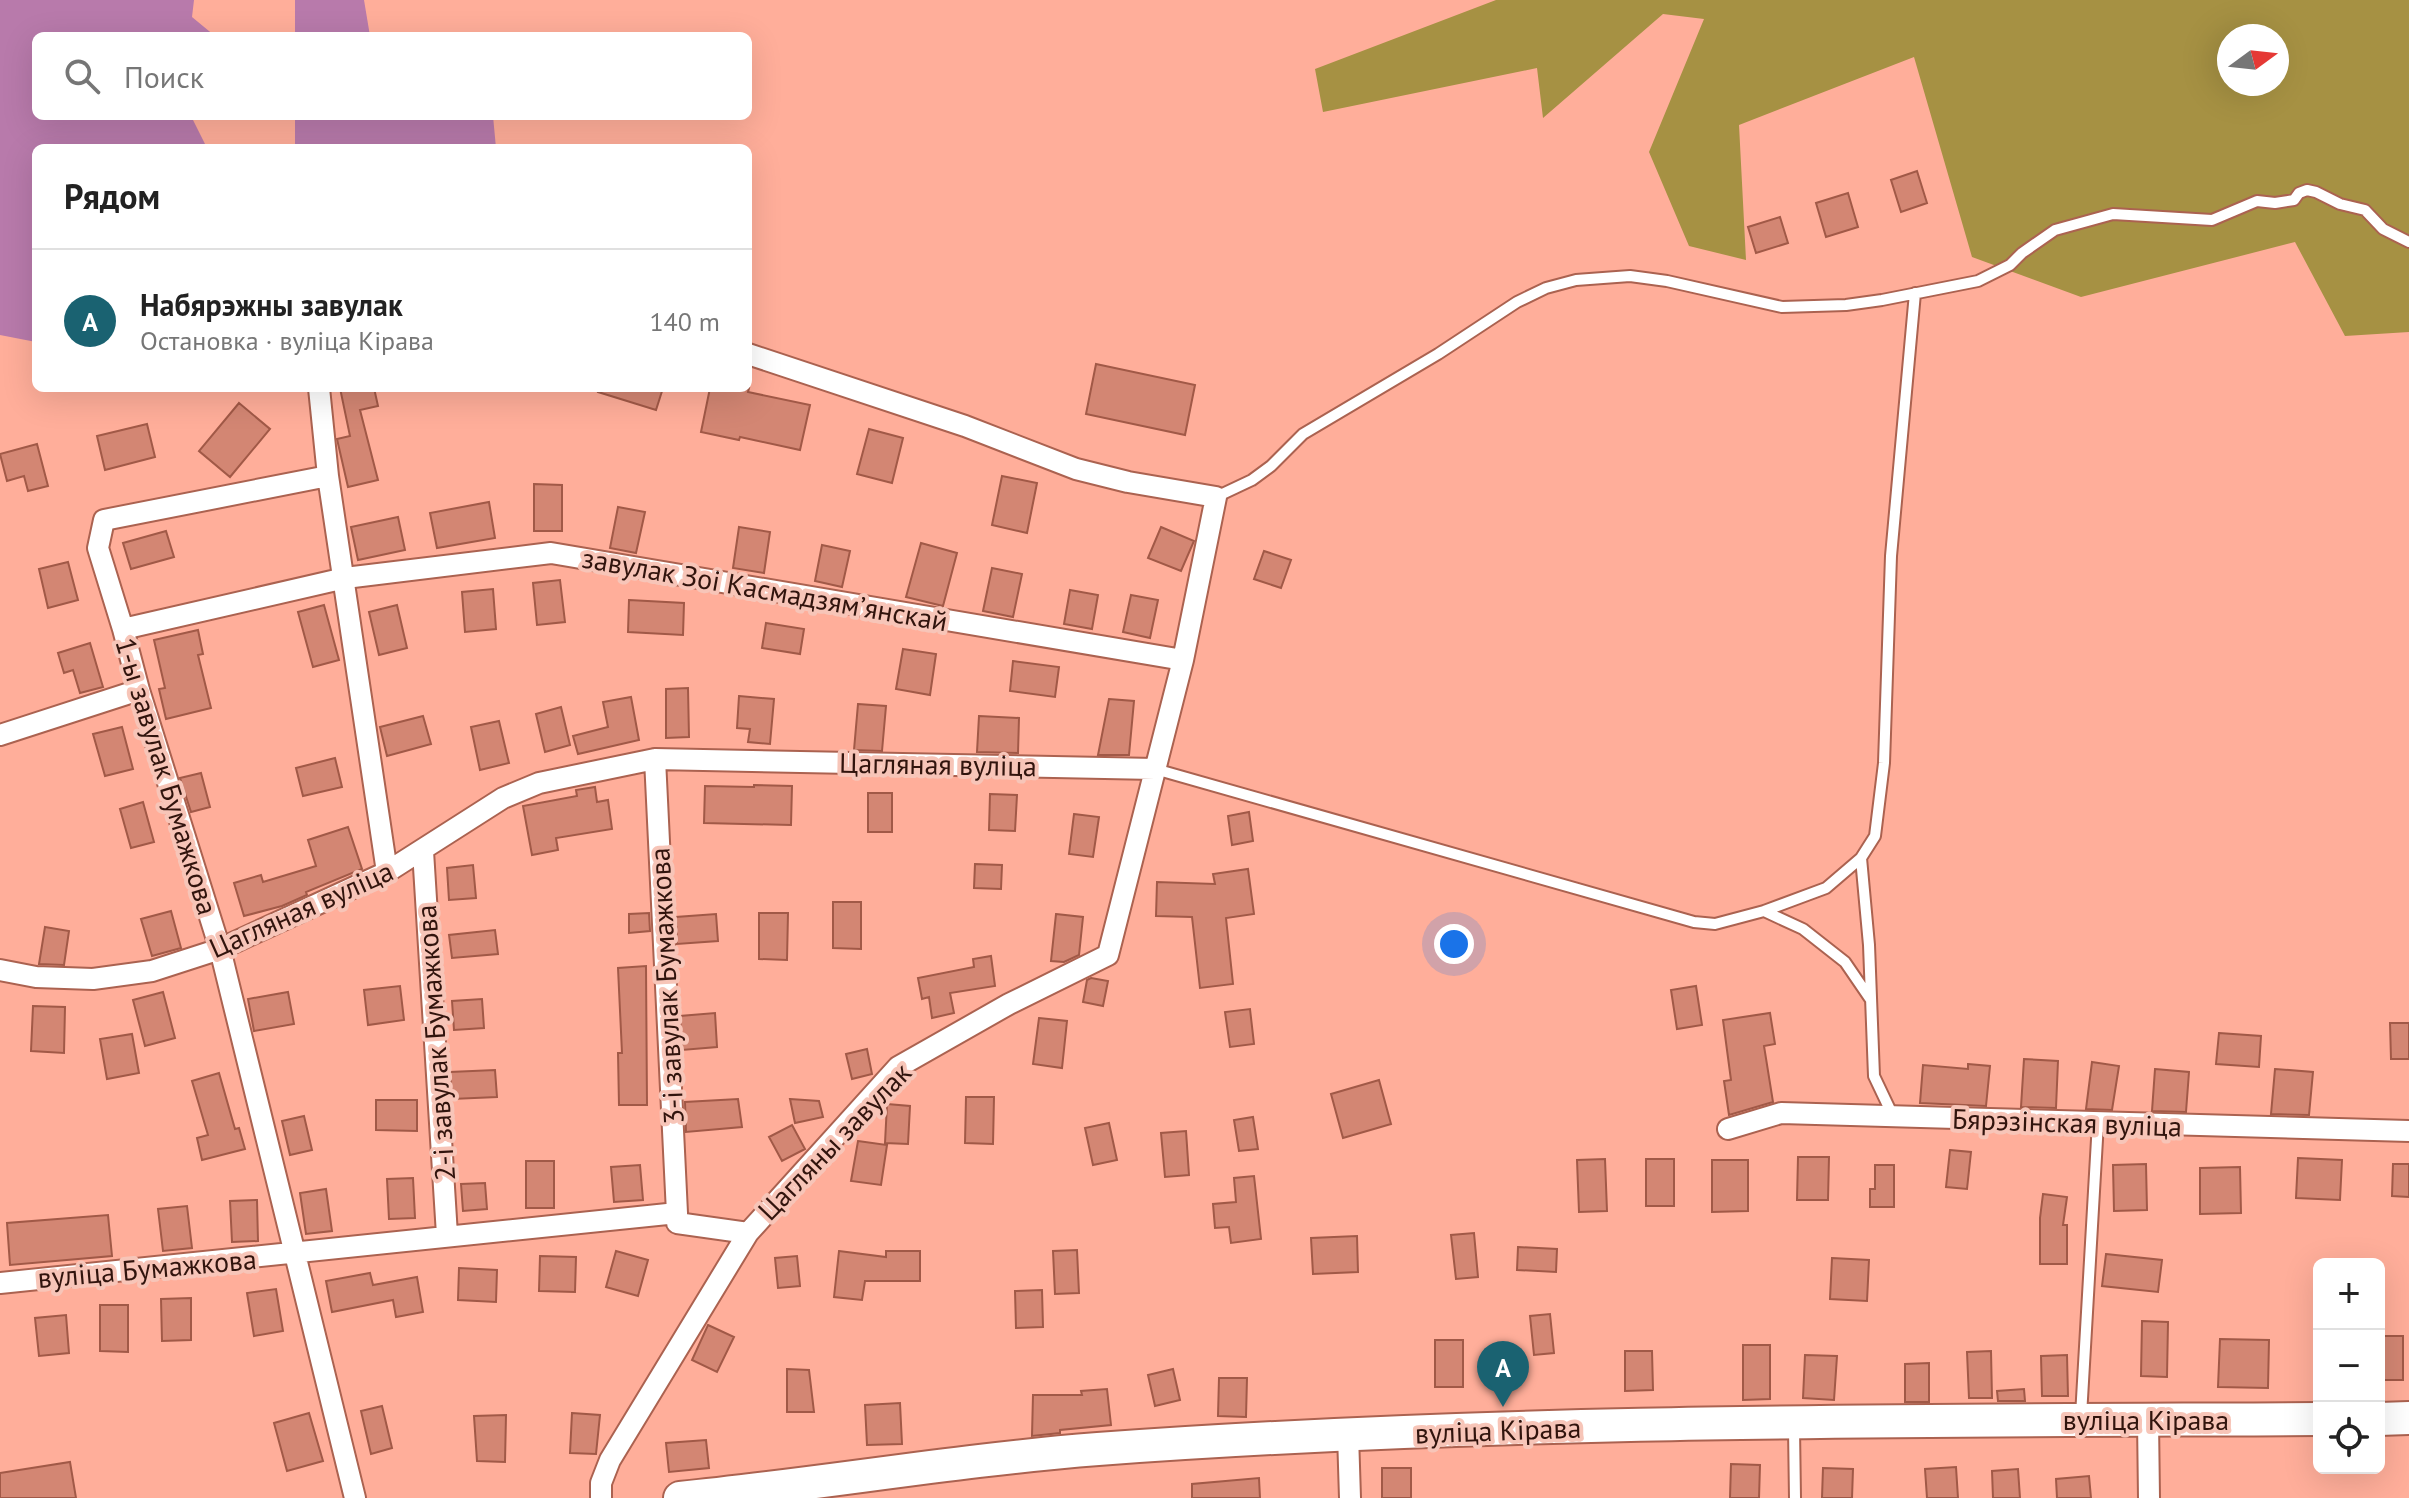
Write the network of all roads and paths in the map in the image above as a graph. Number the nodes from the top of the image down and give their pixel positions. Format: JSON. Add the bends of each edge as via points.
{"nodes":[{"id":1,"x":2409,"y":242,"type":"edge"},
{"id":2,"x":1915,"y":293,"type":"junction"},
{"id":3,"x":752,"y":355,"type":"edge"},
{"id":4,"x":319,"y":392,"type":"edge"},
{"id":5,"x":328,"y":476,"type":"junction"},
{"id":6,"x":1216,"y":497,"type":"junction"},
{"id":7,"x":345,"y":578,"type":"junction"},
{"id":8,"x":123,"y":629,"type":"junction"},
{"id":9,"x":1183,"y":660,"type":"junction"},
{"id":10,"x":139,"y":690,"type":"junction"},
{"id":11,"x":0,"y":735,"type":"edge"},
{"id":12,"x":655,"y":759,"type":"junction"},
{"id":13,"x":1155,"y":769,"type":"junction"},
{"id":14,"x":423,"y":851,"type":"junction"},
{"id":15,"x":1861,"y":858,"type":"junction"},
{"id":16,"x":387,"y":872,"type":"junction"},
{"id":17,"x":1764,"y":911,"type":"junction"},
{"id":18,"x":220,"y":949,"type":"junction"},
{"id":19,"x":0,"y":970,"type":"edge"},
{"id":20,"x":1871,"y":1000,"type":"junction"},
{"id":21,"x":1893,"y":1116,"type":"junction"},
{"id":22,"x":2098,"y":1122,"type":"junction"},
{"id":23,"x":1728,"y":1129,"type":"dead end"},
{"id":24,"x":2409,"y":1131,"type":"edge"},
{"id":25,"x":677,"y":1213,"type":"junction"},
{"id":26,"x":748,"y":1233,"type":"junction"},
{"id":27,"x":447,"y":1235,"type":"junction"},
{"id":28,"x":295,"y":1254,"type":"junction"},
{"id":29,"x":0,"y":1283,"type":"edge"},
{"id":30,"x":2409,"y":1418,"type":"edge"},
{"id":31,"x":2081,"y":1419,"type":"junction"},
{"id":32,"x":2313,"y":1419,"type":"edge"},
{"id":33,"x":2385,"y":1419,"type":"edge"},
{"id":34,"x":2148,"y":1420,"type":"junction"},
{"id":35,"x":1793,"y":1422,"type":"junction"},
{"id":36,"x":1348,"y":1434,"type":"junction"},
{"id":37,"x":355,"y":1498,"type":"edge"},
{"id":38,"x":601,"y":1498,"type":"edge"},
{"id":39,"x":680,"y":1498,"type":"edge"},
{"id":40,"x":1350,"y":1498,"type":"edge"},
{"id":41,"x":1795,"y":1498,"type":"edge"},
{"id":42,"x":2149,"y":1498,"type":"edge"}],
"edges":[{"from":1,"to":2,"type":"lane","via":[[2383,229],[2365,210],[2307,190],[2294,200],[2257,201],[2212,220],[2113,214],[2066,225],[1999,272]]},
{"from":2,"to":6,"type":"lane","via":[[1846,305],[1782,307],[1630,276],[1546,288],[1303,434],[1252,480]]},
{"from":2,"to":15,"type":"lane","via":[[1891,556],[1884,763],[1875,836]]},
{"from":3,"to":6,"type":"street","via":[[1085,472]]},
{"from":4,"to":5,"type":"street"},
{"from":5,"to":7,"type":"street"},
{"from":5,"to":8,"type":"street","name":"1-ы завулак Бумажкова","via":[[104,520],[98,548]]},
{"from":6,"to":9,"type":"street"},
{"from":7,"to":8,"type":"street","name":"завулак Зоі Касмадзямʼянскай"},
{"from":7,"to":9,"type":"street","name":"завулак Зоі Касмадзямʼянскай","via":[[551,553]]},
{"from":7,"to":16,"type":"street"},
{"from":8,"to":10,"type":"street","name":"1-ы завулак Бумажкова"},
{"from":9,"to":13,"type":"street"},
{"from":10,"to":11,"type":"street"},
{"from":10,"to":18,"type":"street","name":"1-ы завулак Бумажкова"},
{"from":12,"to":13,"type":"street","name":"Цагляная вуліца"},
{"from":12,"to":14,"type":"street","name":"Цагляная вуліца","via":[[539,783],[503,798]]},
{"from":12,"to":25,"type":"street","name":"3-і завулак Бумажкова"},
{"from":13,"to":17,"type":"lane","via":[[1694,922],[1715,924]]},
{"from":13,"to":26,"type":"street","name":"Цагляны завулак","via":[[1108,955],[898,1067]]},
{"from":14,"to":16,"type":"street","name":"Цагляная вуліца"},
{"from":14,"to":27,"type":"street","name":"2-і завулак Бумажкова"},
{"from":15,"to":17,"type":"lane","via":[[1826,888]]},
{"from":15,"to":20,"type":"lane"},
{"from":16,"to":18,"type":"street","name":"Цагляная вуліца"},
{"from":17,"to":20,"type":"lane","via":[[1803,929],[1845,962]]},
{"from":18,"to":19,"type":"street","name":"Цагляная вуліца","via":[[152,971],[93,979]]},
{"from":18,"to":28,"type":"street","name":"1-ы завулак Бумажкова"},
{"from":20,"to":21,"type":"lane","via":[[1874,1076]]},
{"from":21,"to":22,"type":"street","name":"Бярэзінская вуліца"},
{"from":21,"to":23,"type":"street","name":"Бярэзінская вуліца","via":[[1781,1113]]},
{"from":22,"to":24,"type":"street","name":"Бярэзінская вуліца"},
{"from":22,"to":31,"type":"lane"},
{"from":25,"to":26,"type":"street","via":[[677,1223]]},
{"from":25,"to":27,"type":"street"},
{"from":26,"to":38,"type":"street","name":"Цагляны завулак","via":[[610,1460]]},
{"from":27,"to":28,"type":"street"},
{"from":28,"to":29,"type":"street","name":"вуліца Бумажкова"},
{"from":28,"to":37,"type":"street","name":"1-ы завулак Бумажкова"},
{"from":30,"to":33,"type":"main road"},
{"from":31,"to":34,"type":"main road","name":"вуліца Кірава"},
{"from":31,"to":35,"type":"main road","name":"вуліца Кірава"},
{"from":32,"to":34,"type":"main road","name":"вуліца Кірава"},
{"from":34,"to":42,"type":"street"},
{"from":35,"to":36,"type":"main road","name":"вуліца Кірава"},
{"from":35,"to":41,"type":"lane"},
{"from":36,"to":39,"type":"main road","name":"вуліца Кірава","via":[[1079,1451]]},
{"from":36,"to":40,"type":"street"}]}
